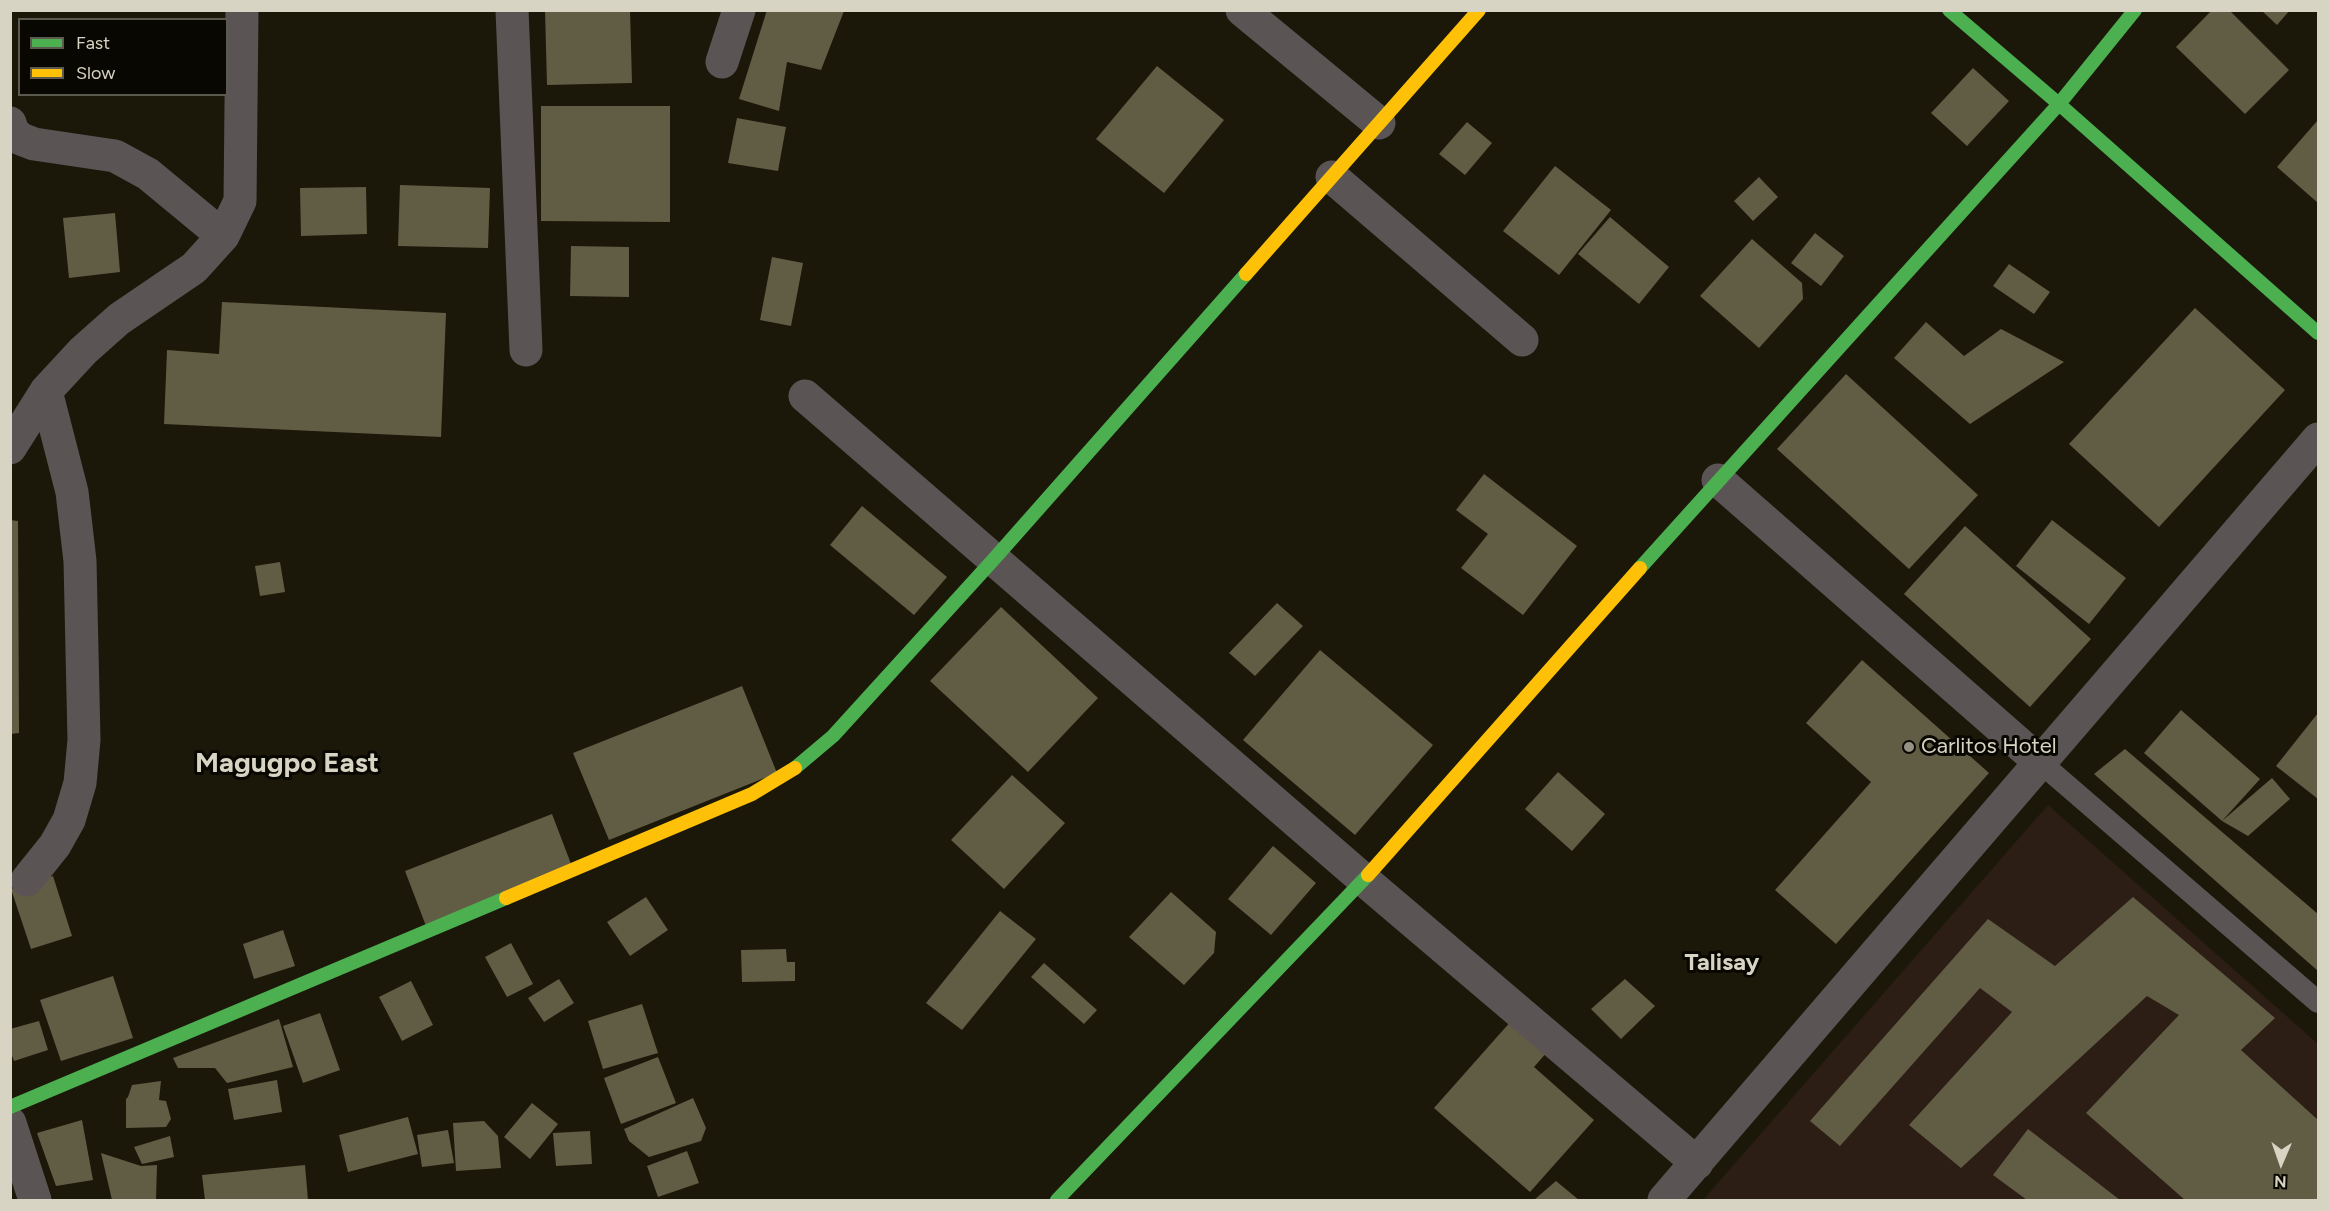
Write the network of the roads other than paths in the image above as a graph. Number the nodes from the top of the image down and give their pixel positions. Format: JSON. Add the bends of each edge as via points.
{"nodes":[{"id":1,"x":242,"y":10,"type":"edge"},
{"id":2,"x":512,"y":10,"type":"edge"},
{"id":3,"x":740,"y":10,"type":"edge"},
{"id":4,"x":1242,"y":10,"type":"edge"},
{"id":5,"x":1479,"y":10,"type":"edge"},
{"id":6,"x":1949,"y":10,"type":"edge"},
{"id":7,"x":2135,"y":10,"type":"edge"},
{"id":8,"x":722,"y":62,"type":"dead end"},
{"id":9,"x":2059,"y":104,"type":"junction"},
{"id":10,"x":10,"y":123,"type":"edge"},
{"id":11,"x":1379,"y":123,"type":"junction"},
{"id":12,"x":1332,"y":177,"type":"junction"},
{"id":13,"x":223,"y":236,"type":"junction"},
{"id":14,"x":2319,"y":333,"type":"edge"},
{"id":15,"x":1522,"y":340,"type":"dead end"},
{"id":16,"x":526,"y":350,"type":"dead end"},
{"id":17,"x":46,"y":391,"type":"junction"},
{"id":18,"x":805,"y":396,"type":"dead end"},
{"id":19,"x":2319,"y":439,"type":"edge"},
{"id":20,"x":10,"y":448,"type":"edge"},
{"id":21,"x":1718,"y":480,"type":"junction"},
{"id":22,"x":993,"y":559,"type":"junction"},
{"id":23,"x":2041,"y":763,"type":"junction"},
{"id":24,"x":27,"y":880,"type":"dead end"},
{"id":25,"x":1364,"y":880,"type":"junction"},
{"id":26,"x":2319,"y":1002,"type":"edge"},
{"id":27,"x":10,"y":1107,"type":"edge"},
{"id":28,"x":10,"y":1123,"type":"edge"},
{"id":29,"x":1697,"y":1163,"type":"junction"},
{"id":30,"x":35,"y":1200,"type":"edge"},
{"id":31,"x":1057,"y":1200,"type":"edge"},
{"id":32,"x":1664,"y":1200,"type":"edge"}],
"edges":[{"from":1,"to":13,"type":"street","via":[[240,201]]},
{"from":2,"to":16,"type":"street"},
{"from":3,"to":8,"type":"street"},
{"from":4,"to":11,"type":"street"},
{"from":5,"to":11,"type":"street"},
{"from":6,"to":9,"type":"street"},
{"from":7,"to":9,"type":"street"},
{"from":9,"to":14,"type":"street"},
{"from":9,"to":21,"type":"street"},
{"from":10,"to":13,"type":"street","via":[[13,132],[34,144],[115,156],[148,174]]},
{"from":11,"to":12,"type":"street"},
{"from":12,"to":15,"type":"street"},
{"from":12,"to":22,"type":"street"},
{"from":13,"to":17,"type":"street","via":[[194,268],[119,319],[90,344]]},
{"from":17,"to":20,"type":"street"},
{"from":17,"to":24,"type":"street","via":[[72,492],[80,561],[84,740],[80,783],[69,820]]},
{"from":18,"to":22,"type":"street"},
{"from":19,"to":23,"type":"street"},
{"from":21,"to":23,"type":"street"},
{"from":21,"to":25,"type":"street"},
{"from":22,"to":25,"type":"street"},
{"from":22,"to":27,"type":"street","via":[[832,736],[792,770],[752,794]]},
{"from":23,"to":26,"type":"lane"},
{"from":23,"to":29,"type":"street"},
{"from":25,"to":29,"type":"street"},
{"from":25,"to":31,"type":"street"},
{"from":28,"to":30,"type":"street"},
{"from":29,"to":32,"type":"street"}]}
